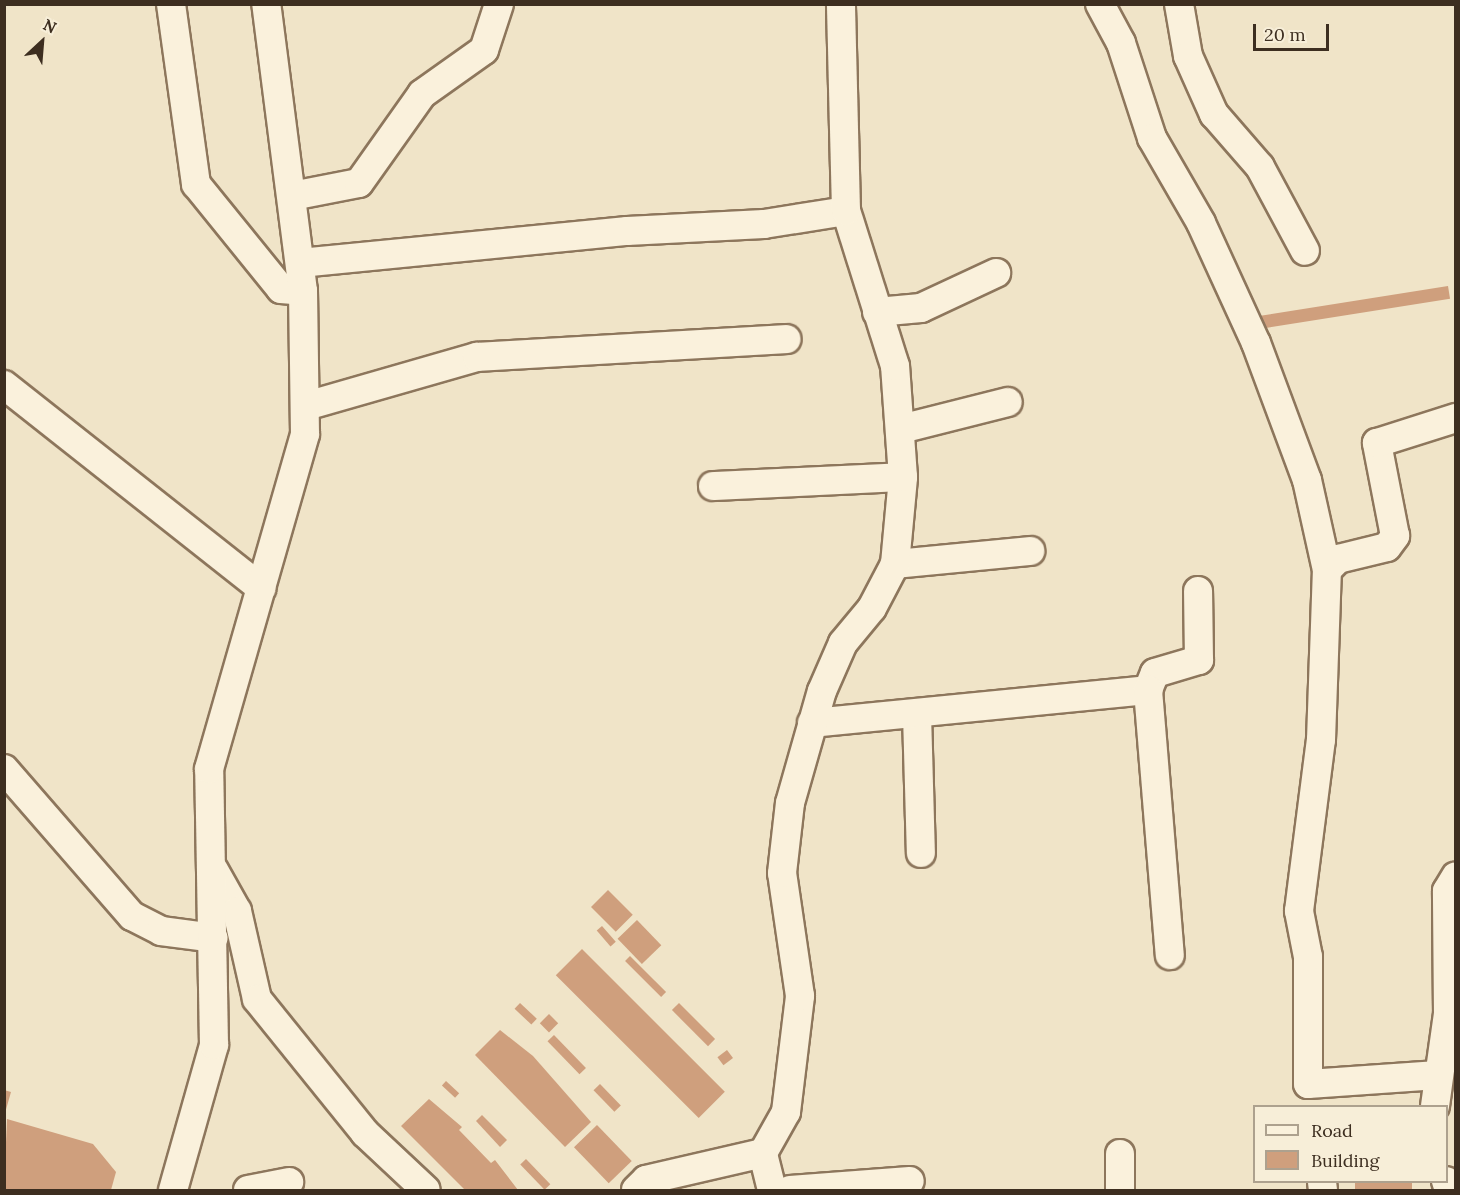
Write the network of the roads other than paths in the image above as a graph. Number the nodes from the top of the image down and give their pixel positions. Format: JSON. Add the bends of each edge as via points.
{"nodes":[{"id":1,"x":171,"y":4,"type":"edge"},
{"id":2,"x":266,"y":4,"type":"edge"},
{"id":3,"x":499,"y":4,"type":"edge"},
{"id":4,"x":841,"y":4,"type":"edge"},
{"id":5,"x":1100,"y":4,"type":"edge"},
{"id":6,"x":1179,"y":4,"type":"edge"},
{"id":7,"x":292,"y":196,"type":"junction"},
{"id":8,"x":846,"y":211,"type":"junction"},
{"id":9,"x":1305,"y":251,"type":"dead end"},
{"id":10,"x":300,"y":263,"type":"junction"},
{"id":11,"x":996,"y":273,"type":"dead end"},
{"id":12,"x":303,"y":291,"type":"junction"},
{"id":13,"x":877,"y":312,"type":"junction"},
{"id":14,"x":786,"y":339,"type":"dead end"},
{"id":15,"x":4,"y":385,"type":"edge"},
{"id":16,"x":1008,"y":402,"type":"dead end"},
{"id":17,"x":306,"y":405,"type":"junction"},
{"id":18,"x":1455,"y":418,"type":"edge"},
{"id":19,"x":901,"y":429,"type":"junction"},
{"id":20,"x":903,"y":477,"type":"junction"},
{"id":21,"x":713,"y":486,"type":"dead end"},
{"id":22,"x":1030,"y":551,"type":"dead end"},
{"id":23,"x":895,"y":564,"type":"junction"},
{"id":24,"x":1327,"y":570,"type":"junction"},
{"id":25,"x":261,"y":588,"type":"junction"},
{"id":26,"x":1198,"y":591,"type":"dead end"},
{"id":27,"x":1148,"y":690,"type":"junction"},
{"id":28,"x":917,"y":714,"type":"junction"},
{"id":29,"x":813,"y":723,"type":"junction"},
{"id":30,"x":8,"y":779,"type":"edge"},
{"id":31,"x":921,"y":853,"type":"dead end"},
{"id":32,"x":213,"y":869,"type":"junction"},
{"id":33,"x":1455,"y":876,"type":"edge"},
{"id":34,"x":213,"y":938,"type":"junction"},
{"id":35,"x":1170,"y":955,"type":"dead end"},
{"id":36,"x":1438,"y":1075,"type":"junction"},
{"id":37,"x":1310,"y":1095,"type":"edge"},
{"id":38,"x":1435,"y":1105,"type":"edge"},
{"id":39,"x":764,"y":1153,"type":"junction"},
{"id":40,"x":1120,"y":1154,"type":"dead end"},
{"id":41,"x":910,"y":1181,"type":"dead end"},
{"id":42,"x":289,"y":1182,"type":"dead end"},
{"id":43,"x":173,"y":1191,"type":"edge"},
{"id":44,"x":248,"y":1191,"type":"edge"},
{"id":45,"x":426,"y":1191,"type":"edge"},
{"id":46,"x":636,"y":1191,"type":"edge"},
{"id":47,"x":772,"y":1191,"type":"edge"},
{"id":48,"x":790,"y":1191,"type":"edge"},
{"id":49,"x":1120,"y":1191,"type":"edge"}],
"edges":[{"from":1,"to":12,"type":"street","via":[[196,184],[280,289]]},
{"from":2,"to":7,"type":"street"},
{"from":3,"to":7,"type":"street","via":[[484,50],[422,94],[360,183]]},
{"from":4,"to":8,"type":"street"},
{"from":5,"to":24,"type":"street","via":[[1121,43],[1152,138],[1201,223],[1256,343],[1307,480]]},
{"from":6,"to":9,"type":"street","via":[[1188,56],[1214,114],[1260,167]]},
{"from":7,"to":10,"type":"street"},
{"from":8,"to":10,"type":"street","via":[[764,224],[627,231]]},
{"from":8,"to":13,"type":"street"},
{"from":10,"to":12,"type":"street"},
{"from":11,"to":13,"type":"street","via":[[921,308]]},
{"from":12,"to":17,"type":"street"},
{"from":13,"to":19,"type":"street","via":[[895,366]]},
{"from":14,"to":17,"type":"street","via":[[599,351],[533,350],[477,357]]},
{"from":15,"to":25,"type":"street"},
{"from":16,"to":19,"type":"street"},
{"from":17,"to":25,"type":"street","via":[[305,434]]},
{"from":18,"to":24,"type":"street","via":[[1377,443],[1395,536],[1386,548],[1338,560]]},
{"from":19,"to":20,"type":"street"},
{"from":20,"to":21,"type":"street"},
{"from":20,"to":23,"type":"street"},
{"from":22,"to":23,"type":"street"},
{"from":23,"to":29,"type":"street","via":[[872,608],[843,643]]},
{"from":24,"to":37,"type":"street","via":[[1321,740],[1299,911],[1308,957]]},
{"from":25,"to":32,"type":"street","via":[[210,769]]},
{"from":26,"to":27,"type":"street","via":[[1199,660],[1155,673]]},
{"from":27,"to":28,"type":"street"},
{"from":27,"to":35,"type":"street"},
{"from":28,"to":29,"type":"street"},
{"from":28,"to":31,"type":"street"},
{"from":29,"to":39,"type":"street","via":[[790,803],[782,873],[800,996],[786,1112]]},
{"from":30,"to":34,"type":"street","via":[[132,916],[161,931]]},
{"from":32,"to":34,"type":"street"},
{"from":32,"to":45,"type":"street","via":[[237,911],[257,999],[365,1132]]},
{"from":33,"to":36,"type":"street","via":[[1447,891],[1448,1014]]},
{"from":34,"to":43,"type":"street","via":[[214,1045]]},
{"from":36,"to":37,"type":"street"},
{"from":36,"to":38,"type":"street"},
{"from":39,"to":46,"type":"street","via":[[646,1180]]},
{"from":39,"to":47,"type":"street"},
{"from":40,"to":49,"type":"street"},
{"from":41,"to":48,"type":"street"},
{"from":42,"to":44,"type":"street"}]}
